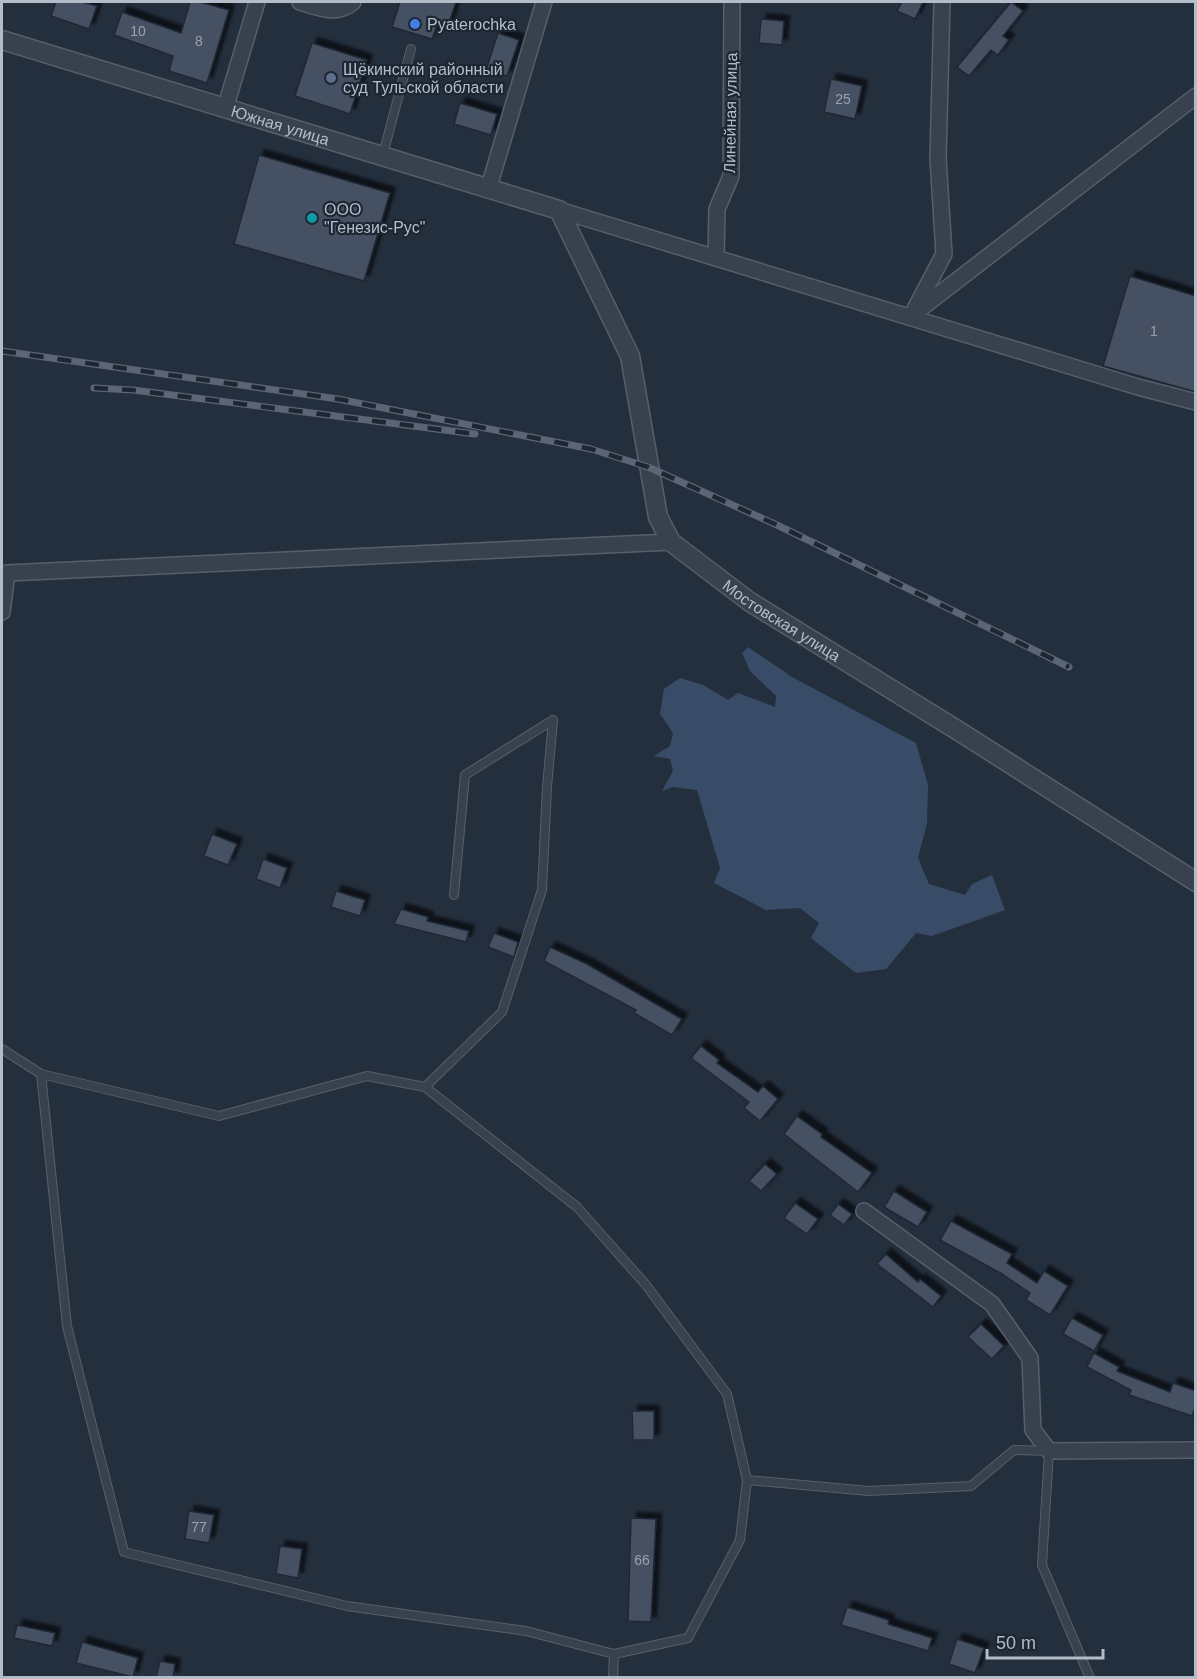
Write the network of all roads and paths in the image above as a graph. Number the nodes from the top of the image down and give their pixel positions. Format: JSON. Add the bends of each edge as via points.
{"nodes":[{"id":1,"x":256,"y":2,"type":"edge"},
{"id":2,"x":300,"y":2,"type":"edge"},
{"id":3,"x":353,"y":2,"type":"edge"},
{"id":4,"x":544,"y":2,"type":"edge"},
{"id":5,"x":732,"y":2,"type":"edge"},
{"id":6,"x":942,"y":2,"type":"edge"},
{"id":7,"x":2,"y":40,"type":"edge"},
{"id":8,"x":411,"y":49,"type":"dead end"},
{"id":9,"x":1196,"y":96,"type":"edge"},
{"id":10,"x":225,"y":109,"type":"junction"},
{"id":11,"x":382,"y":158,"type":"junction"},
{"id":12,"x":488,"y":190,"type":"junction"},
{"id":13,"x":559,"y":210,"type":"junction"},
{"id":14,"x":716,"y":258,"type":"junction"},
{"id":15,"x":911,"y":316,"type":"junction"},
{"id":16,"x":1196,"y":402,"type":"edge"},
{"id":17,"x":671,"y":542,"type":"junction"},
{"id":18,"x":4,"y":573,"type":"edge"},
{"id":19,"x":2,"y":612,"type":"edge"},
{"id":20,"x":1196,"y":882,"type":"edge"},
{"id":21,"x":454,"y":895,"type":"dead end"},
{"id":22,"x":2,"y":1049,"type":"edge"},
{"id":23,"x":41,"y":1074,"type":"junction"},
{"id":24,"x":425,"y":1087,"type":"junction"},
{"id":25,"x":864,"y":1211,"type":"dead end"},
{"id":26,"x":1196,"y":1450,"type":"edge"},
{"id":27,"x":1049,"y":1451,"type":"junction"},
{"id":28,"x":747,"y":1480,"type":"junction"},
{"id":29,"x":614,"y":1654,"type":"junction"},
{"id":30,"x":613,"y":1677,"type":"edge"},
{"id":31,"x":1090,"y":1677,"type":"edge"}],
"edges":[{"from":1,"to":10,"type":"street"},
{"from":2,"to":3,"type":"street","via":[[328,10],[340,10]]},
{"from":4,"to":12,"type":"street"},
{"from":5,"to":14,"type":"street","name":"Линейная улица","via":[[731,176],[717,209]]},
{"from":6,"to":15,"type":"street","via":[[938,158],[944,254]]},
{"from":7,"to":10,"type":"street","name":"Южная улица"},
{"from":8,"to":11,"type":"lane"},
{"from":9,"to":15,"type":"street"},
{"from":10,"to":11,"type":"street","name":"Южная улица"},
{"from":11,"to":12,"type":"street","name":"Южная улица"},
{"from":12,"to":13,"type":"street","name":"Южная улица"},
{"from":13,"to":14,"type":"street"},
{"from":13,"to":17,"type":"street","name":"Мостовская улица","via":[[630,356],[658,517]]},
{"from":14,"to":15,"type":"street"},
{"from":15,"to":16,"type":"street"},
{"from":17,"to":18,"type":"street"},
{"from":17,"to":20,"type":"street","name":"Мостовская улица","via":[[750,602]]},
{"from":18,"to":19,"type":"street"},
{"from":21,"to":24,"type":"lane","via":[[465,775],[553,720],[542,890],[502,1012]]},
{"from":22,"to":23,"type":"lane"},
{"from":23,"to":24,"type":"lane","via":[[219,1116],[367,1076]]},
{"from":23,"to":29,"type":"lane","via":[[67,1326],[124,1552],[347,1606],[526,1631]]},
{"from":24,"to":28,"type":"lane","via":[[577,1207],[646,1286],[727,1394]]},
{"from":25,"to":27,"type":"street","via":[[992,1304],[1030,1358],[1034,1430]]},
{"from":26,"to":27,"type":"street"},
{"from":27,"to":28,"type":"lane","via":[[1014,1450],[971,1485],[869,1491]]},
{"from":27,"to":31,"type":"lane","via":[[1042,1565]]},
{"from":28,"to":29,"type":"lane","via":[[740,1540],[688,1638]]},
{"from":29,"to":30,"type":"lane"}]}
